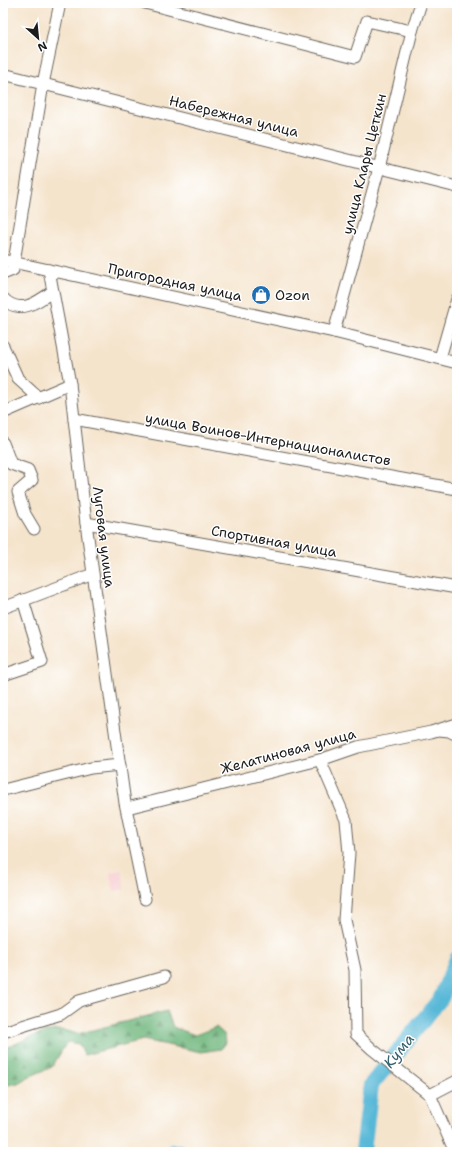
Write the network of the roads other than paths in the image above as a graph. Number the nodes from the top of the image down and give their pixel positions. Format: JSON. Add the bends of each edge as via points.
{"nodes":[{"id":1,"x":60,"y":3,"type":"edge"},
{"id":2,"x":145,"y":3,"type":"edge"},
{"id":3,"x":420,"y":3,"type":"edge"},
{"id":4,"x":412,"y":31,"type":"junction"},
{"id":5,"x":3,"y":74,"type":"edge"},
{"id":6,"x":43,"y":84,"type":"junction"},
{"id":7,"x":379,"y":168,"type":"junction"},
{"id":8,"x":457,"y":187,"type":"edge"},
{"id":9,"x":3,"y":260,"type":"edge"},
{"id":10,"x":14,"y":262,"type":"junction"},
{"id":11,"x":49,"y":270,"type":"junction"},
{"id":12,"x":3,"y":274,"type":"edge"},
{"id":13,"x":53,"y":291,"type":"junction"},
{"id":14,"x":3,"y":298,"type":"edge"},
{"id":15,"x":457,"y":299,"type":"edge"},
{"id":16,"x":334,"y":332,"type":"junction"},
{"id":17,"x":3,"y":346,"type":"edge"},
{"id":18,"x":440,"y":358,"type":"junction"},
{"id":19,"x":457,"y":363,"type":"edge"},
{"id":20,"x":70,"y":384,"type":"junction"},
{"id":21,"x":39,"y":398,"type":"junction"},
{"id":22,"x":3,"y":413,"type":"edge"},
{"id":23,"x":74,"y":419,"type":"junction"},
{"id":24,"x":3,"y":443,"type":"edge"},
{"id":25,"x":457,"y":489,"type":"edge"},
{"id":26,"x":86,"y":523,"type":"junction"},
{"id":27,"x":34,"y":529,"type":"dead end"},
{"id":28,"x":94,"y":574,"type":"junction"},
{"id":29,"x":457,"y":588,"type":"edge"},
{"id":30,"x":23,"y":600,"type":"junction"},
{"id":31,"x":3,"y":608,"type":"edge"},
{"id":32,"x":3,"y":675,"type":"edge"},
{"id":33,"x":457,"y":724,"type":"edge"},
{"id":34,"x":438,"y":730,"type":"junction"},
{"id":35,"x":457,"y":735,"type":"edge"},
{"id":36,"x":320,"y":760,"type":"junction"},
{"id":37,"x":120,"y":765,"type":"junction"},
{"id":38,"x":3,"y":790,"type":"edge"},
{"id":39,"x":127,"y":808,"type":"junction"},
{"id":40,"x":145,"y":899,"type":"dead end"},
{"id":41,"x":164,"y":977,"type":"dead end"},
{"id":42,"x":3,"y":1032,"type":"edge"},
{"id":43,"x":457,"y":1081,"type":"edge"},
{"id":44,"x":430,"y":1095,"type":"junction"},
{"id":45,"x":455,"y":1152,"type":"edge"}],
"edges":[{"from":1,"to":6,"type":"street"},
{"from":2,"to":4,"type":"street","via":[[355,57],[367,21]]},
{"from":3,"to":4,"type":"street","name":"улица Клары Цеткин"},
{"from":4,"to":7,"type":"street","name":"улица Клары Цеткин"},
{"from":5,"to":6,"type":"street","name":"Набережная улица"},
{"from":6,"to":7,"type":"street","name":"Набережная улица"},
{"from":6,"to":10,"type":"street"},
{"from":7,"to":8,"type":"street","name":"Набережная улица"},
{"from":7,"to":16,"type":"street","name":"улица Клары Цеткин"},
{"from":9,"to":10,"type":"street","name":"Пригородная улица"},
{"from":10,"to":11,"type":"street","name":"Пригородная улица"},
{"from":10,"to":12,"type":"street","via":[[13,270]]},
{"from":11,"to":13,"type":"street","name":"Луговая улица"},
{"from":11,"to":16,"type":"street","name":"Пригородная улица"},
{"from":13,"to":14,"type":"street","via":[[38,302],[24,307],[15,306]]},
{"from":13,"to":20,"type":"street","name":"Луговая улица"},
{"from":15,"to":18,"type":"street"},
{"from":16,"to":18,"type":"street","name":"Пригородная улица"},
{"from":17,"to":21,"type":"street","via":[[18,379]]},
{"from":18,"to":19,"type":"street","name":"Пригородная улица"},
{"from":20,"to":21,"type":"street"},
{"from":20,"to":23,"type":"street","name":"Луговая улица"},
{"from":21,"to":22,"type":"street"},
{"from":23,"to":25,"type":"street","name":"улица Воинов-Интернационалистов"},
{"from":23,"to":26,"type":"street","name":"Луговая улица"},
{"from":24,"to":27,"type":"street","via":[[12,464],[28,470],[32,480],[18,492],[25,514]]},
{"from":26,"to":28,"type":"street","name":"Луговая улица"},
{"from":26,"to":29,"type":"street","name":"Спортивная улица"},
{"from":28,"to":30,"type":"street"},
{"from":28,"to":37,"type":"street","name":"Луговая улица"},
{"from":30,"to":31,"type":"street"},
{"from":30,"to":32,"type":"street","via":[[42,662]]},
{"from":33,"to":34,"type":"street","name":"Желатиновая улица"},
{"from":34,"to":35,"type":"street"},
{"from":34,"to":36,"type":"street","name":"Желатиновая улица","via":[[358,747]]},
{"from":36,"to":39,"type":"street","name":"Желатиновая улица"},
{"from":36,"to":44,"type":"street","via":[[346,820],[349,853],[344,920],[355,970],[356,1034]]},
{"from":37,"to":38,"type":"street","via":[[91,768]]},
{"from":37,"to":39,"type":"street","name":"Луговая улица"},
{"from":39,"to":40,"type":"street","name":"Луговая улица"},
{"from":41,"to":42,"type":"street","via":[[79,1001],[61,1014]]},
{"from":43,"to":44,"type":"street"},
{"from":44,"to":45,"type":"street"}]}
